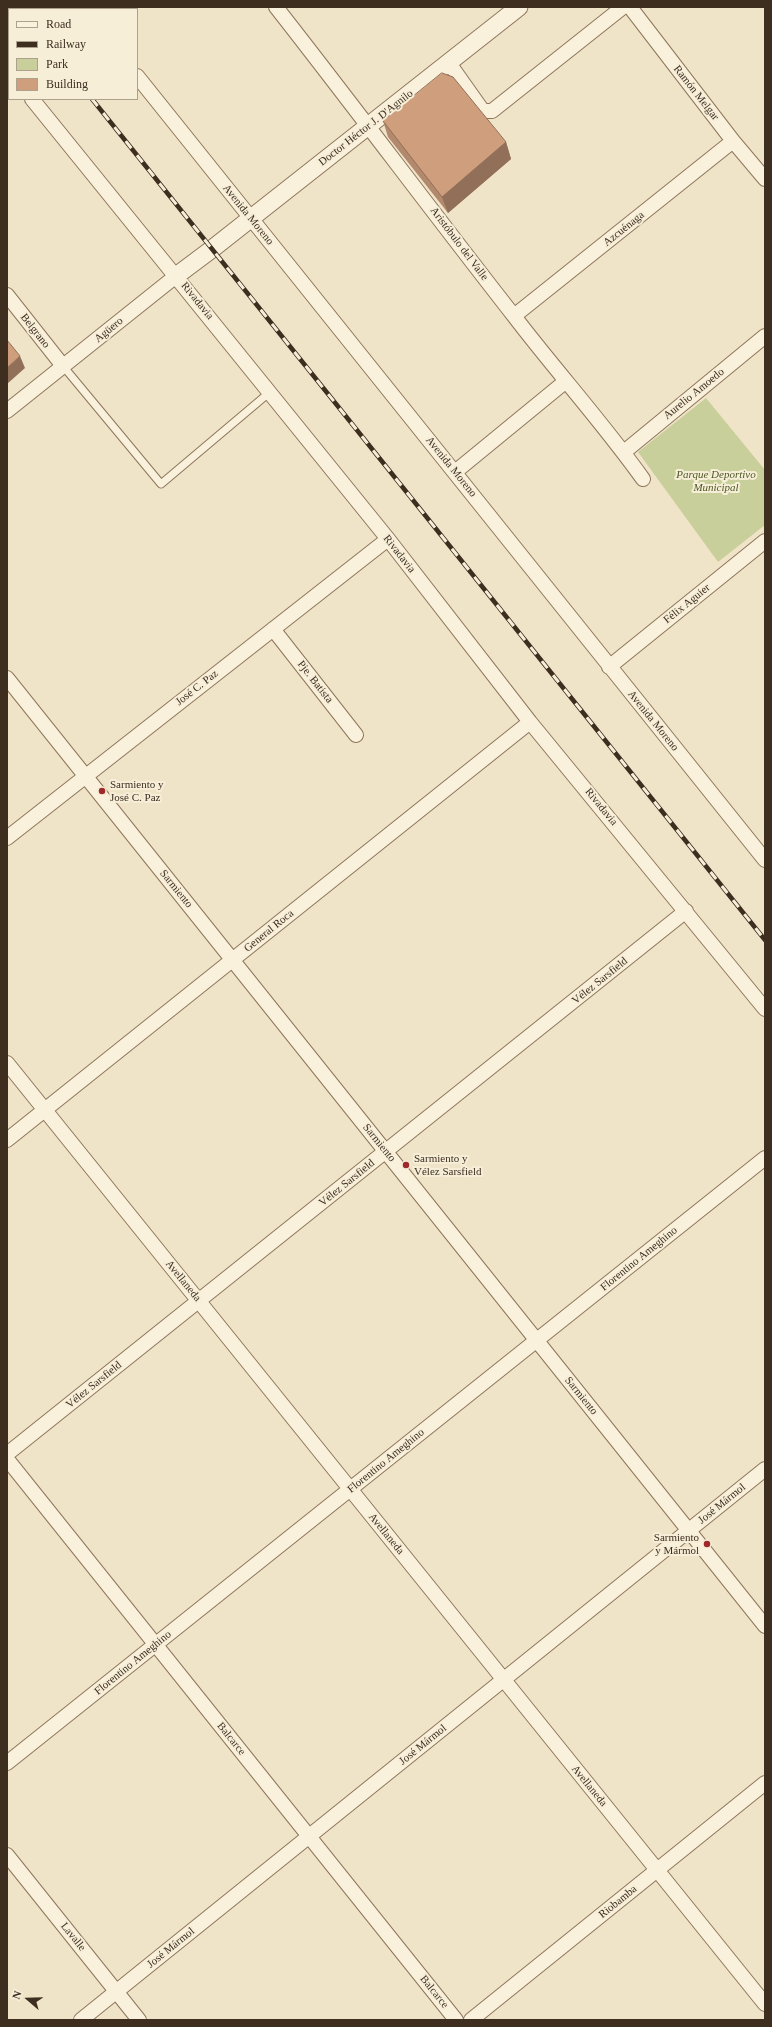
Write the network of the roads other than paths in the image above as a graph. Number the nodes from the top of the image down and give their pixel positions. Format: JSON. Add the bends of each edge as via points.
{"nodes":[{"id":1,"x":276,"y":7,"type":"edge"},
{"id":2,"x":520,"y":7,"type":"edge"},
{"id":3,"x":623,"y":7,"type":"edge"},
{"id":4,"x":630,"y":7,"type":"edge"},
{"id":5,"x":449,"y":63,"type":"junction"},
{"id":6,"x":138,"y":77,"type":"edge"},
{"id":7,"x":33,"y":100,"type":"edge"},
{"id":8,"x":369,"y":125,"type":"junction"},
{"id":9,"x":733,"y":141,"type":"junction"},
{"id":10,"x":765,"y":178,"type":"edge"},
{"id":11,"x":251,"y":219,"type":"junction"},
{"id":12,"x":212,"y":249,"type":"joint"},
{"id":13,"x":176,"y":276,"type":"junction"},
{"id":14,"x":7,"y":295,"type":"edge"},
{"id":15,"x":514,"y":316,"type":"junction"},
{"id":16,"x":765,"y":336,"type":"edge"},
{"id":17,"x":63,"y":366,"type":"junction"},
{"id":18,"x":566,"y":380,"type":"junction"},
{"id":19,"x":270,"y":392,"type":"junction"},
{"id":20,"x":7,"y":411,"type":"edge"},
{"id":21,"x":624,"y":452,"type":"junction"},
{"id":22,"x":455,"y":472,"type":"junction"},
{"id":23,"x":643,"y":479,"type":"dead end"},
{"id":24,"x":388,"y":539,"type":"junction"},
{"id":25,"x":765,"y":541,"type":"edge"},
{"id":26,"x":273,"y":629,"type":"junction"},
{"id":27,"x":609,"y":666,"type":"junction"},
{"id":28,"x":7,"y":678,"type":"edge"},
{"id":29,"x":530,"y":722,"type":"junction"},
{"id":30,"x":356,"y":735,"type":"dead end"},
{"id":31,"x":86,"y":776,"type":"junction"},
{"id":32,"x":7,"y":838,"type":"edge"},
{"id":33,"x":763,"y":852,"type":"edge"},
{"id":34,"x":686,"y":911,"type":"junction"},
{"id":35,"x":232,"y":960,"type":"junction"},
{"id":36,"x":765,"y":1009,"type":"edge"},
{"id":37,"x":7,"y":1063,"type":"edge"},
{"id":38,"x":45,"y":1110,"type":"junction"},
{"id":39,"x":7,"y":1140,"type":"edge"},
{"id":40,"x":386,"y":1152,"type":"junction"},
{"id":41,"x":765,"y":1158,"type":"edge"},
{"id":42,"x":199,"y":1301,"type":"junction"},
{"id":43,"x":537,"y":1340,"type":"junction"},
{"id":44,"x":7,"y":1454,"type":"edge"},
{"id":45,"x":7,"y":1459,"type":"edge"},
{"id":46,"x":765,"y":1469,"type":"edge"},
{"id":47,"x":350,"y":1489,"type":"junction"},
{"id":48,"x":689,"y":1531,"type":"junction"},
{"id":49,"x":765,"y":1626,"type":"edge"},
{"id":50,"x":156,"y":1644,"type":"junction"},
{"id":51,"x":504,"y":1680,"type":"junction"},
{"id":52,"x":7,"y":1763,"type":"edge"},
{"id":53,"x":765,"y":1783,"type":"edge"},
{"id":54,"x":309,"y":1836,"type":"junction"},
{"id":55,"x":7,"y":1855,"type":"edge"},
{"id":56,"x":657,"y":1870,"type":"junction"},
{"id":57,"x":117,"y":1992,"type":"junction"},
{"id":58,"x":765,"y":2004,"type":"edge"},
{"id":59,"x":82,"y":2020,"type":"edge"},
{"id":60,"x":139,"y":2020,"type":"edge"},
{"id":61,"x":456,"y":2020,"type":"edge"},
{"id":62,"x":471,"y":2020,"type":"edge"}],
"edges":[{"from":1,"to":8,"type":"street","name":"Aristóbulo del Valle"},
{"from":2,"to":5,"type":"street","name":"Doctor Héctor J. D'Agnilo"},
{"from":3,"to":5,"type":"street","via":[[492,111],[483,110]]},
{"from":4,"to":9,"type":"street","name":"Ramón Melgar"},
{"from":5,"to":8,"type":"street","name":"Doctor Héctor J. D'Agnilo"},
{"from":6,"to":11,"type":"street","name":"Avenida Moreno"},
{"from":7,"to":13,"type":"street","name":"Rivadavia"},
{"from":8,"to":11,"type":"street","name":"Doctor Héctor J. D'Agnilo"},
{"from":8,"to":15,"type":"street","name":"Aristóbulo del Valle"},
{"from":9,"to":10,"type":"street","name":"Ramón Melgar"},
{"from":9,"to":15,"type":"street","name":"Azcuénaga"},
{"from":11,"to":12,"type":"street","name":"Doctor Héctor J. D'Agnilo"},
{"from":11,"to":22,"type":"street","name":"Avenida Moreno"},
{"from":12,"to":13,"type":"street","name":"Agüero"},
{"from":13,"to":17,"type":"street","name":"Agüero"},
{"from":13,"to":19,"type":"street","name":"Rivadavia"},
{"from":14,"to":17,"type":"street","name":"Belgrano"},
{"from":15,"to":18,"type":"street","name":"Aristóbulo del Valle"},
{"from":16,"to":21,"type":"street","name":"Aurelio Amoedo"},
{"from":17,"to":19,"type":"lane","via":[[161,484]]},
{"from":17,"to":20,"type":"street","name":"Agüero"},
{"from":18,"to":21,"type":"street","name":"Aristóbulo del Valle"},
{"from":18,"to":22,"type":"street"},
{"from":19,"to":24,"type":"street","name":"Rivadavia"},
{"from":21,"to":23,"type":"street","name":"Aristóbulo del Valle"},
{"from":22,"to":27,"type":"street","name":"Avenida Moreno"},
{"from":24,"to":26,"type":"street","name":"José C. Paz"},
{"from":24,"to":29,"type":"street","name":"Rivadavia"},
{"from":25,"to":27,"type":"street","name":"Félix Aguier"},
{"from":26,"to":30,"type":"street","name":"Pje. Batista"},
{"from":26,"to":31,"type":"street","name":"José C. Paz"},
{"from":27,"to":33,"type":"street","name":"Avenida Moreno"},
{"from":28,"to":31,"type":"street","name":"Sarmiento"},
{"from":29,"to":34,"type":"street","name":"Rivadavia"},
{"from":29,"to":35,"type":"street","name":"General Roca"},
{"from":31,"to":32,"type":"street","name":"José C. Paz"},
{"from":31,"to":35,"type":"street","name":"Sarmiento"},
{"from":34,"to":36,"type":"street","name":"Rivadavia"},
{"from":34,"to":40,"type":"street","name":"Vélez Sarsfield"},
{"from":35,"to":38,"type":"street","name":"General Roca"},
{"from":35,"to":40,"type":"street","name":"Sarmiento"},
{"from":37,"to":38,"type":"street","name":"Avellaneda"},
{"from":38,"to":39,"type":"street","name":"General Roca"},
{"from":38,"to":42,"type":"street","name":"Avellaneda"},
{"from":40,"to":42,"type":"street","name":"Vélez Sarsfield"},
{"from":40,"to":43,"type":"street","name":"Sarmiento"},
{"from":41,"to":43,"type":"street","name":"Florentino Ameghino"},
{"from":42,"to":44,"type":"street","name":"Vélez Sarsfield"},
{"from":42,"to":47,"type":"street","name":"Avellaneda"},
{"from":43,"to":47,"type":"street","name":"Florentino Ameghino"},
{"from":43,"to":48,"type":"street","name":"Sarmiento"},
{"from":45,"to":50,"type":"street","name":"Balcarce"},
{"from":46,"to":48,"type":"street","name":"José Mármol"},
{"from":47,"to":50,"type":"street","name":"Florentino Ameghino"},
{"from":47,"to":51,"type":"street","name":"Avellaneda"},
{"from":48,"to":49,"type":"street","name":"Sarmiento"},
{"from":48,"to":51,"type":"street","name":"José Mármol"},
{"from":50,"to":52,"type":"street","name":"Florentino Ameghino"},
{"from":50,"to":54,"type":"street","name":"Balcarce"},
{"from":51,"to":54,"type":"street","name":"José Mármol"},
{"from":51,"to":56,"type":"street","name":"Avellaneda"},
{"from":53,"to":56,"type":"street","name":"Riobamba"},
{"from":54,"to":57,"type":"street","name":"José Mármol"},
{"from":54,"to":61,"type":"street","name":"Balcarce"},
{"from":55,"to":57,"type":"street","name":"Lavalle"},
{"from":56,"to":58,"type":"street","name":"Avellaneda"},
{"from":56,"to":62,"type":"street","name":"Riobamba"},
{"from":57,"to":59,"type":"street","name":"José Mármol"},
{"from":57,"to":60,"type":"street","name":"Lavalle"}]}
